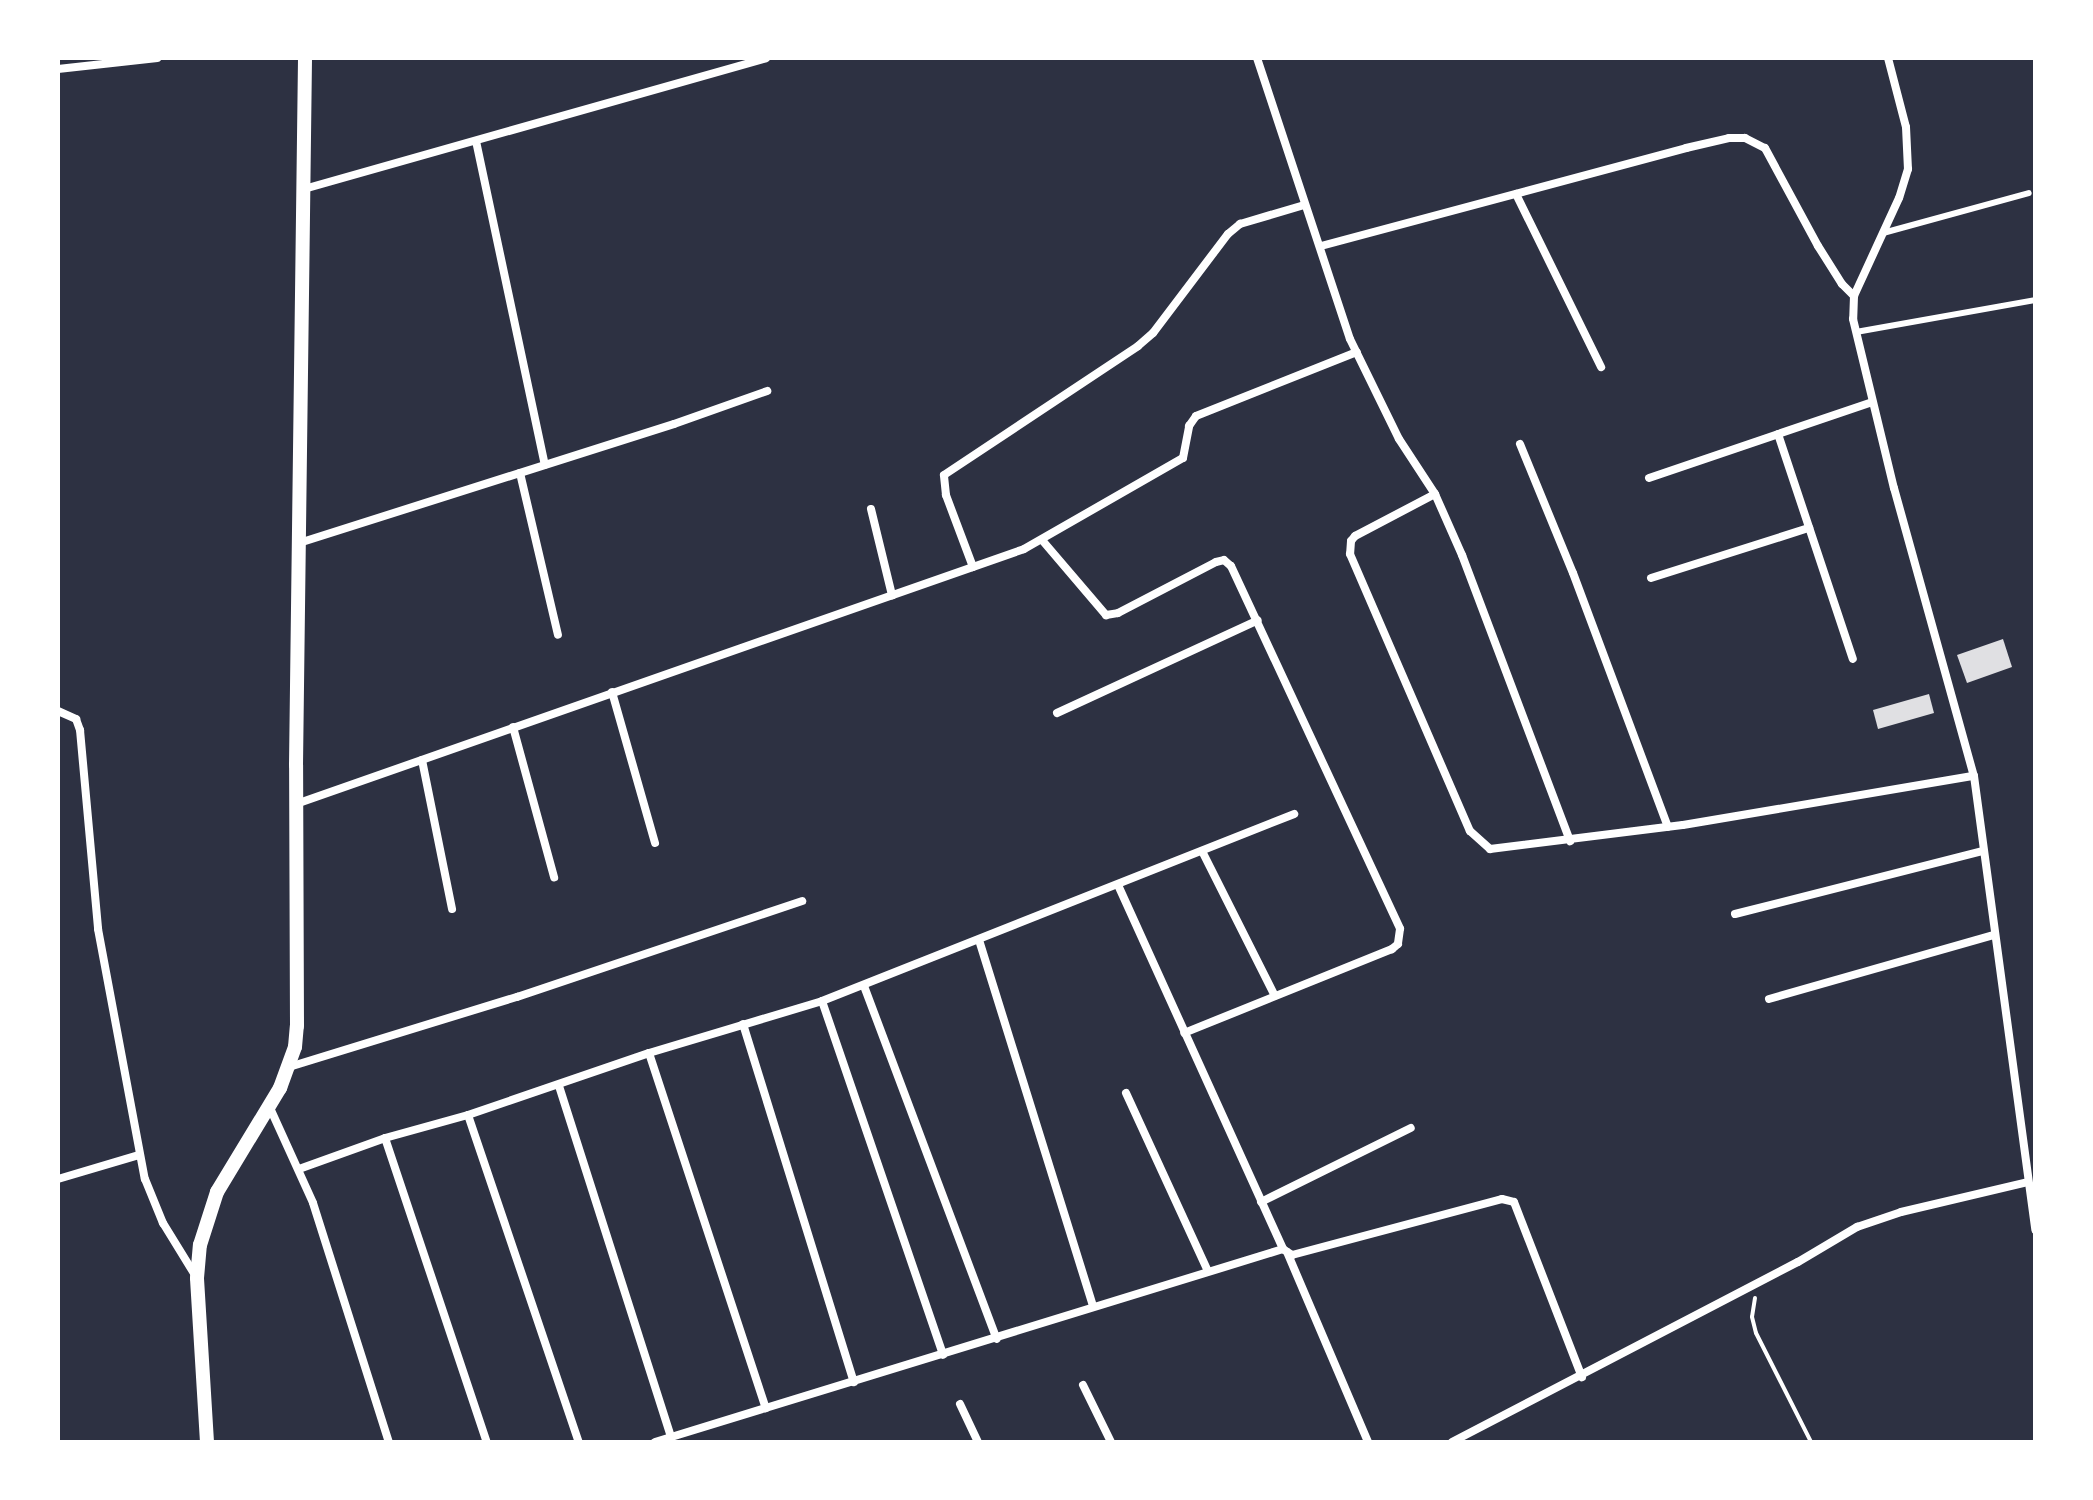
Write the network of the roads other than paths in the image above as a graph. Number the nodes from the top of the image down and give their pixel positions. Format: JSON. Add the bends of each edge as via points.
{"nodes":[{"id":1,"x":151,"y":58,"type":"edge"},
{"id":2,"x":305,"y":58,"type":"edge"},
{"id":3,"x":766,"y":58,"type":"edge"},
{"id":4,"x":1257,"y":58,"type":"edge"},
{"id":5,"x":1888,"y":58,"type":"edge"},
{"id":6,"x":58,"y":69,"type":"edge"},
{"id":7,"x":476,"y":141,"type":"junction"},
{"id":8,"x":304,"y":189,"type":"junction"},
{"id":9,"x":2029,"y":193,"type":"dead end"},
{"id":10,"x":1516,"y":194,"type":"junction"},
{"id":11,"x":1304,"y":205,"type":"junction"},
{"id":12,"x":1883,"y":233,"type":"junction"},
{"id":13,"x":1321,"y":246,"type":"junction"},
{"id":14,"x":1854,"y":296,"type":"junction"},
{"id":15,"x":2035,"y":300,"type":"edge"},
{"id":16,"x":1856,"y":332,"type":"junction"},
{"id":17,"x":1357,"y":352,"type":"junction"},
{"id":18,"x":1601,"y":367,"type":"dead end"},
{"id":19,"x":767,"y":391,"type":"dead end"},
{"id":20,"x":1872,"y":402,"type":"junction"},
{"id":21,"x":1778,"y":434,"type":"junction"},
{"id":22,"x":1520,"y":444,"type":"dead end"},
{"id":23,"x":545,"y":465,"type":"junction"},
{"id":24,"x":520,"y":473,"type":"junction"},
{"id":25,"x":1649,"y":478,"type":"dead end"},
{"id":26,"x":1435,"y":494,"type":"junction"},
{"id":27,"x":871,"y":509,"type":"dead end"},
{"id":28,"x":1809,"y":528,"type":"junction"},
{"id":29,"x":1042,"y":540,"type":"junction"},
{"id":30,"x":299,"y":543,"type":"junction"},
{"id":31,"x":973,"y":567,"type":"junction"},
{"id":32,"x":1651,"y":578,"type":"dead end"},
{"id":33,"x":892,"y":595,"type":"junction"},
{"id":34,"x":1258,"y":620,"type":"junction"},
{"id":35,"x":558,"y":635,"type":"dead end"},
{"id":36,"x":1853,"y":659,"type":"dead end"},
{"id":37,"x":612,"y":692,"type":"junction"},
{"id":38,"x":58,"y":711,"type":"edge"},
{"id":39,"x":1057,"y":713,"type":"dead end"},
{"id":40,"x":513,"y":727,"type":"junction"},
{"id":41,"x":422,"y":760,"type":"junction"},
{"id":42,"x":1974,"y":776,"type":"junction"},
{"id":43,"x":296,"y":804,"type":"junction"},
{"id":44,"x":1294,"y":814,"type":"dead end"},
{"id":45,"x":1668,"y":827,"type":"junction"},
{"id":46,"x":1570,"y":841,"type":"junction"},
{"id":47,"x":655,"y":843,"type":"dead end"},
{"id":48,"x":1202,"y":851,"type":"junction"},
{"id":49,"x":1982,"y":851,"type":"junction"},
{"id":50,"x":554,"y":877,"type":"dead end"},
{"id":51,"x":1118,"y":885,"type":"junction"},
{"id":52,"x":802,"y":901,"type":"dead end"},
{"id":53,"x":452,"y":909,"type":"dead end"},
{"id":54,"x":1735,"y":914,"type":"dead end"},
{"id":55,"x":1994,"y":935,"type":"junction"},
{"id":56,"x":979,"y":940,"type":"junction"},
{"id":57,"x":864,"y":986,"type":"junction"},
{"id":58,"x":1275,"y":996,"type":"junction"},
{"id":59,"x":1769,"y":999,"type":"dead end"},
{"id":60,"x":822,"y":1001,"type":"junction"},
{"id":61,"x":743,"y":1024,"type":"junction"},
{"id":62,"x":1184,"y":1033,"type":"junction"},
{"id":63,"x":649,"y":1053,"type":"junction"},
{"id":64,"x":289,"y":1067,"type":"junction"},
{"id":65,"x":559,"y":1086,"type":"junction"},
{"id":66,"x":1126,"y":1093,"type":"dead end"},
{"id":67,"x":270,"y":1108,"type":"junction"},
{"id":68,"x":468,"y":1115,"type":"junction"},
{"id":69,"x":2035,"y":1125,"type":"edge"},
{"id":70,"x":1411,"y":1128,"type":"dead end"},
{"id":71,"x":2023,"y":1129,"type":"junction"},
{"id":72,"x":385,"y":1138,"type":"junction"},
{"id":73,"x":139,"y":1155,"type":"junction"},
{"id":74,"x":299,"y":1169,"type":"junction"},
{"id":75,"x":58,"y":1179,"type":"edge"},
{"id":76,"x":2028,"y":1182,"type":"junction"},
{"id":77,"x":1261,"y":1202,"type":"junction"},
{"id":78,"x":2035,"y":1229,"type":"edge"},
{"id":79,"x":1285,"y":1250,"type":"junction"},
{"id":80,"x":1208,"y":1271,"type":"junction"},
{"id":81,"x":197,"y":1278,"type":"junction"},
{"id":82,"x":1093,"y":1306,"type":"junction"},
{"id":83,"x":997,"y":1339,"type":"junction"},
{"id":84,"x":943,"y":1355,"type":"junction"},
{"id":85,"x":1582,"y":1377,"type":"junction"},
{"id":86,"x":854,"y":1382,"type":"junction"},
{"id":87,"x":1083,"y":1385,"type":"dead end"},
{"id":88,"x":960,"y":1404,"type":"dead end"},
{"id":89,"x":766,"y":1408,"type":"junction"},
{"id":90,"x":671,"y":1437,"type":"junction"},
{"id":91,"x":207,"y":1442,"type":"edge"},
{"id":92,"x":389,"y":1442,"type":"edge"},
{"id":93,"x":487,"y":1442,"type":"edge"},
{"id":94,"x":579,"y":1442,"type":"edge"},
{"id":95,"x":655,"y":1442,"type":"edge"},
{"id":96,"x":978,"y":1442,"type":"edge"},
{"id":97,"x":1111,"y":1442,"type":"edge"},
{"id":98,"x":1368,"y":1442,"type":"edge"},
{"id":99,"x":1452,"y":1442,"type":"edge"}],
"edges":[{"from":1,"to":6,"type":"street"},
{"from":2,"to":8,"type":"street"},
{"from":3,"to":7,"type":"street"},
{"from":4,"to":11,"type":"street"},
{"from":5,"to":12,"type":"street","via":[[1909,150],[1899,198]]},
{"from":7,"to":8,"type":"street"},
{"from":7,"to":23,"type":"street"},
{"from":8,"to":30,"type":"street"},
{"from":9,"to":12,"type":"lane"},
{"from":10,"to":13,"type":"street"},
{"from":10,"to":14,"type":"street","via":[[1729,138],[1755,141],[1765,148],[1835,274]]},
{"from":10,"to":18,"type":"street"},
{"from":11,"to":13,"type":"street"},
{"from":11,"to":31,"type":"street","via":[[1240,224],[1138,346],[944,475],[946,495]]},
{"from":12,"to":14,"type":"street"},
{"from":13,"to":17,"type":"street"},
{"from":14,"to":16,"type":"street"},
{"from":15,"to":16,"type":"lane"},
{"from":16,"to":20,"type":"street"},
{"from":17,"to":26,"type":"street","via":[[1399,439]]},
{"from":17,"to":29,"type":"street","via":[[1196,416],[1183,458]]},
{"from":19,"to":23,"type":"street"},
{"from":20,"to":21,"type":"street"},
{"from":20,"to":42,"type":"street"},
{"from":21,"to":25,"type":"street"},
{"from":21,"to":28,"type":"street"},
{"from":22,"to":45,"type":"street"},
{"from":23,"to":24,"type":"street"},
{"from":24,"to":30,"type":"street"},
{"from":24,"to":35,"type":"street"},
{"from":26,"to":46,"type":"street"},
{"from":26,"to":46,"type":"street","via":[[1355,536],[1350,554],[1474,838],[1490,849],[1506,850]]},
{"from":27,"to":33,"type":"street"},
{"from":28,"to":32,"type":"street"},
{"from":28,"to":36,"type":"street"},
{"from":29,"to":31,"type":"street"},
{"from":29,"to":34,"type":"street","via":[[1106,615],[1224,560]]},
{"from":30,"to":43,"type":"street"},
{"from":31,"to":33,"type":"street"},
{"from":33,"to":37,"type":"street"},
{"from":34,"to":39,"type":"street"},
{"from":34,"to":58,"type":"street","via":[[1402,936],[1392,949]]},
{"from":37,"to":40,"type":"street"},
{"from":37,"to":47,"type":"street"},
{"from":38,"to":73,"type":"street","via":[[76,719],[80,730],[92,883]]},
{"from":40,"to":41,"type":"street"},
{"from":40,"to":50,"type":"street"},
{"from":41,"to":43,"type":"street"},
{"from":41,"to":53,"type":"street"},
{"from":42,"to":45,"type":"street"},
{"from":42,"to":49,"type":"street"},
{"from":43,"to":64,"type":"street","via":[[297,1026]]},
{"from":44,"to":48,"type":"street"},
{"from":45,"to":46,"type":"street"},
{"from":48,"to":51,"type":"street"},
{"from":48,"to":58,"type":"street"},
{"from":49,"to":54,"type":"street"},
{"from":49,"to":55,"type":"street"},
{"from":51,"to":56,"type":"street"},
{"from":51,"to":62,"type":"street"},
{"from":52,"to":64,"type":"street"},
{"from":55,"to":59,"type":"street"},
{"from":55,"to":71,"type":"street"},
{"from":56,"to":57,"type":"street"},
{"from":56,"to":82,"type":"street"},
{"from":57,"to":60,"type":"street"},
{"from":57,"to":83,"type":"street"},
{"from":58,"to":62,"type":"street"},
{"from":60,"to":61,"type":"street"},
{"from":60,"to":84,"type":"street"},
{"from":61,"to":63,"type":"street"},
{"from":61,"to":86,"type":"street"},
{"from":62,"to":77,"type":"street"},
{"from":63,"to":65,"type":"street"},
{"from":63,"to":89,"type":"street"},
{"from":64,"to":67,"type":"street"},
{"from":65,"to":68,"type":"street"},
{"from":65,"to":90,"type":"street"},
{"from":66,"to":80,"type":"street"},
{"from":67,"to":74,"type":"street"},
{"from":67,"to":81,"type":"street","via":[[217,1192],[200,1245]]},
{"from":68,"to":72,"type":"street"},
{"from":68,"to":94,"type":"street"},
{"from":69,"to":71,"type":"street"},
{"from":70,"to":77,"type":"street"},
{"from":71,"to":76,"type":"street"},
{"from":72,"to":74,"type":"street"},
{"from":72,"to":93,"type":"street"},
{"from":73,"to":75,"type":"street"},
{"from":73,"to":81,"type":"street","via":[[155,1206]]},
{"from":74,"to":92,"type":"street"},
{"from":76,"to":78,"type":"street"},
{"from":76,"to":85,"type":"street","via":[[1857,1227]]},
{"from":77,"to":79,"type":"street"},
{"from":79,"to":80,"type":"street"},
{"from":79,"to":85,"type":"street","via":[[1302,1253],[1502,1199],[1514,1202]]},
{"from":79,"to":98,"type":"street"},
{"from":80,"to":82,"type":"street"},
{"from":81,"to":91,"type":"street"},
{"from":82,"to":83,"type":"street"},
{"from":83,"to":84,"type":"street"},
{"from":84,"to":86,"type":"street"},
{"from":85,"to":99,"type":"street"},
{"from":86,"to":89,"type":"street"},
{"from":87,"to":97,"type":"street"},
{"from":88,"to":96,"type":"street"},
{"from":89,"to":90,"type":"street"},
{"from":90,"to":95,"type":"street"}]}
